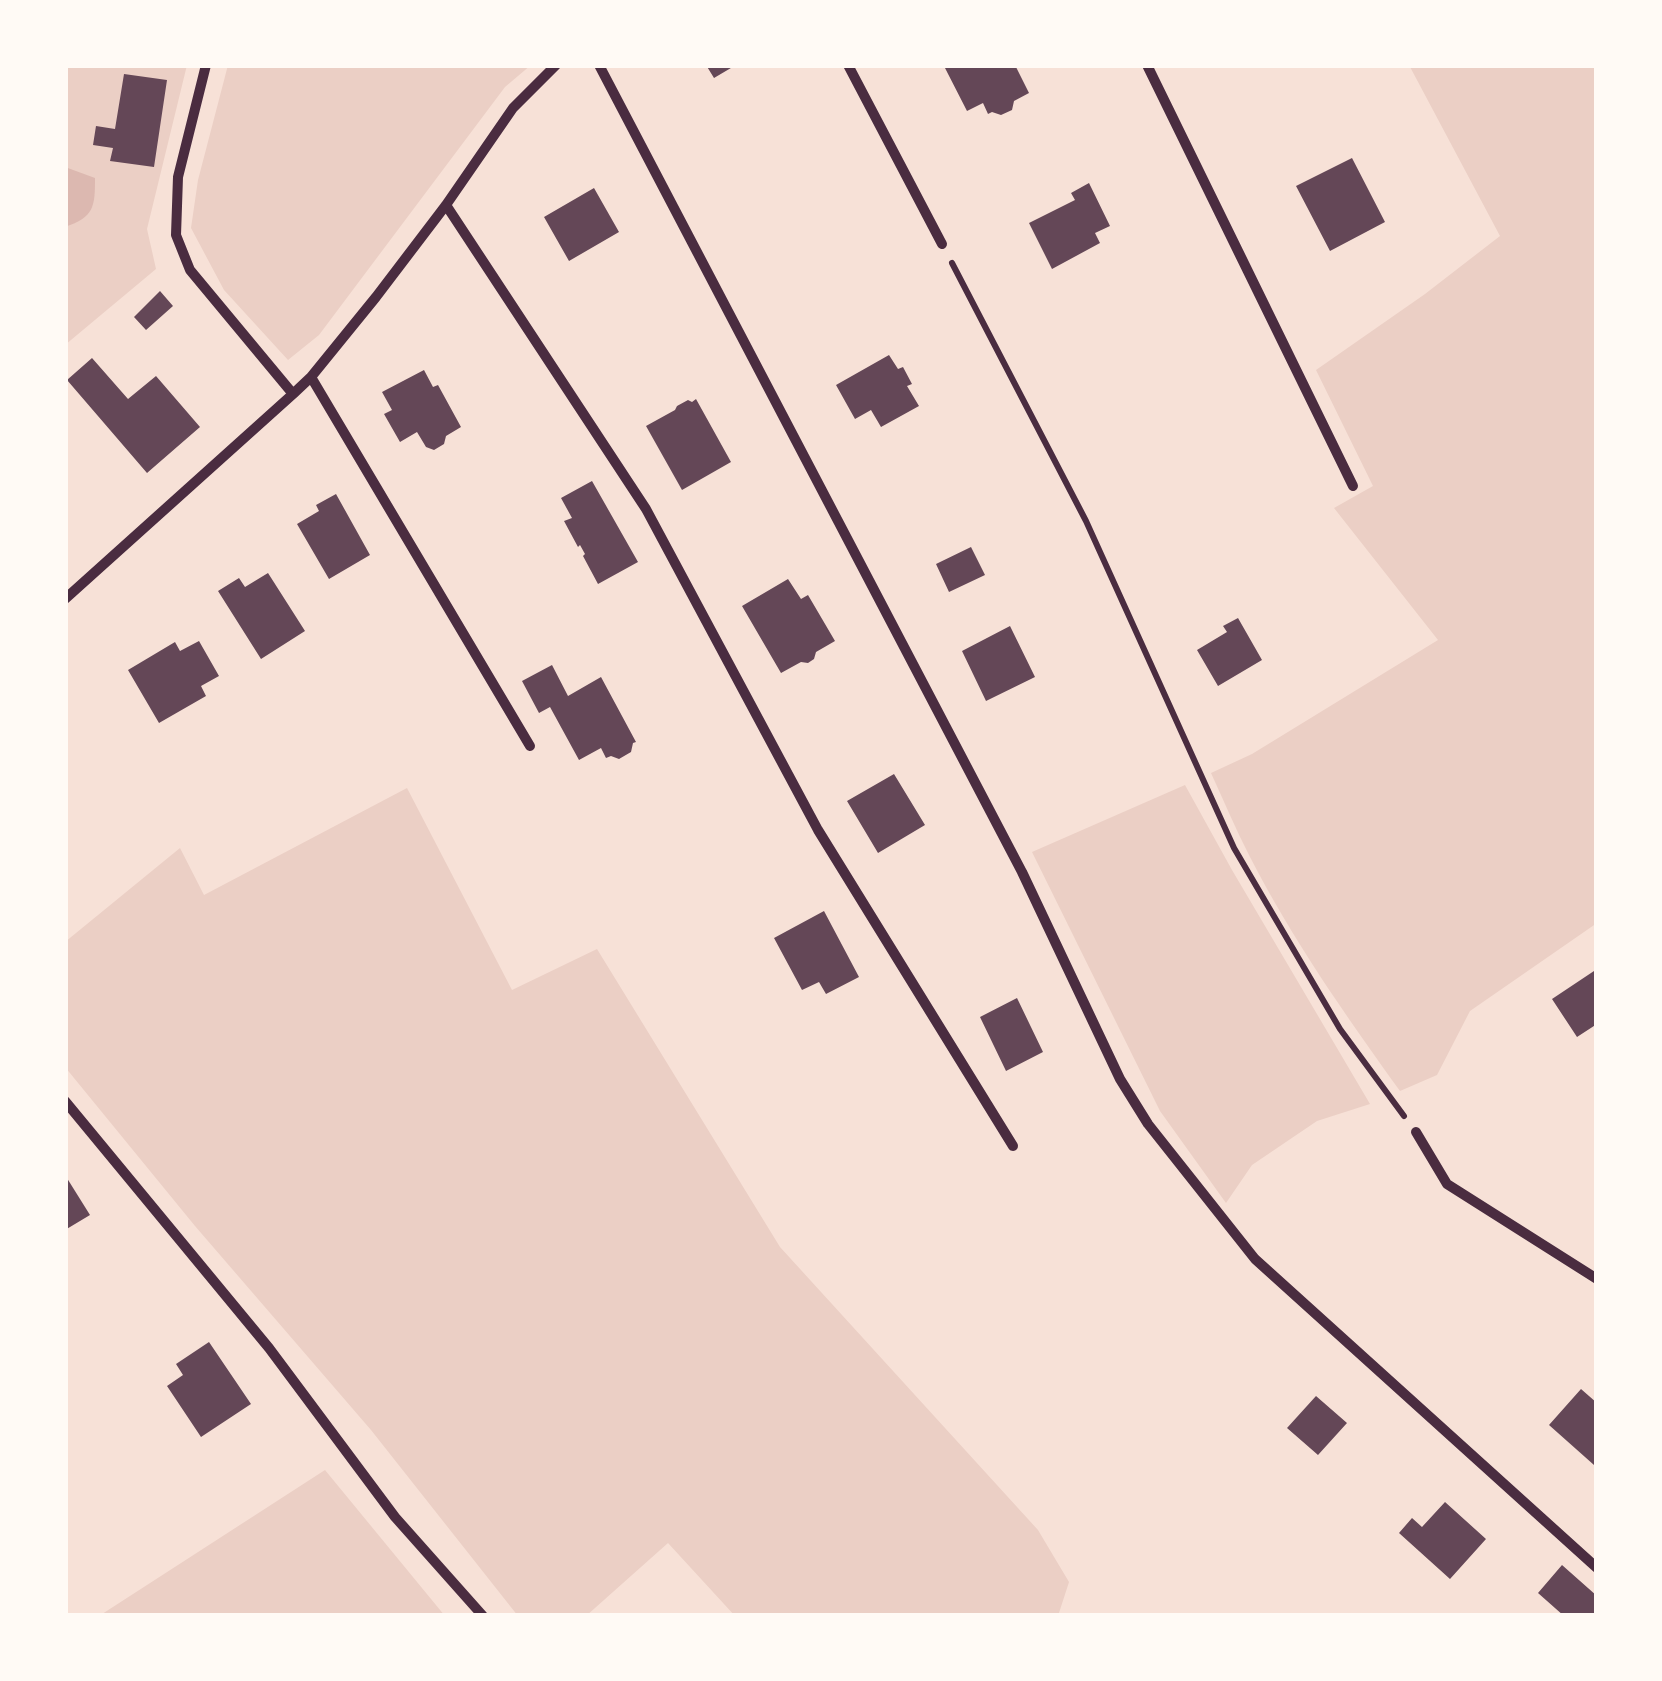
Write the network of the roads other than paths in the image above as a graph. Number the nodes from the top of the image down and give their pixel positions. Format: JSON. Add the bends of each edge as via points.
{"nodes":[{"id":1,"x":206,"y":65,"type":"edge"},
{"id":2,"x":556,"y":65,"type":"edge"},
{"id":3,"x":599,"y":65,"type":"edge"},
{"id":4,"x":848,"y":65,"type":"edge"},
{"id":5,"x":1147,"y":65,"type":"edge"},
{"id":6,"x":446,"y":205,"type":"junction"},
{"id":7,"x":942,"y":244,"type":"road end"},
{"id":8,"x":312,"y":378,"type":"junction"},
{"id":9,"x":293,"y":394,"type":"junction"},
{"id":10,"x":1353,"y":486,"type":"dead end"},
{"id":11,"x":65,"y":598,"type":"edge"},
{"id":12,"x":530,"y":746,"type":"dead end"},
{"id":13,"x":65,"y":1102,"type":"edge"},
{"id":14,"x":1416,"y":1132,"type":"road end"},
{"id":15,"x":1013,"y":1146,"type":"dead end"},
{"id":16,"x":1597,"y":1279,"type":"edge"},
{"id":17,"x":1597,"y":1568,"type":"edge"},
{"id":18,"x":482,"y":1616,"type":"edge"}],
"edges":[{"from":1,"to":9,"type":"street","via":[[178,177],[176,235],[190,270]]},
{"from":2,"to":6,"type":"street","via":[[512,108]]},
{"from":3,"to":17,"type":"street","via":[[1148,1124],[1254,1259]]},
{"from":4,"to":7,"type":"street"},
{"from":5,"to":10,"type":"street"},
{"from":6,"to":8,"type":"street"},
{"from":6,"to":15,"type":"street","via":[[646,508],[818,830]]},
{"from":8,"to":9,"type":"street"},
{"from":8,"to":12,"type":"street"},
{"from":9,"to":11,"type":"street"},
{"from":13,"to":18,"type":"street","via":[[268,1348],[394,1517]]},
{"from":14,"to":16,"type":"street","via":[[1447,1184]]}]}
